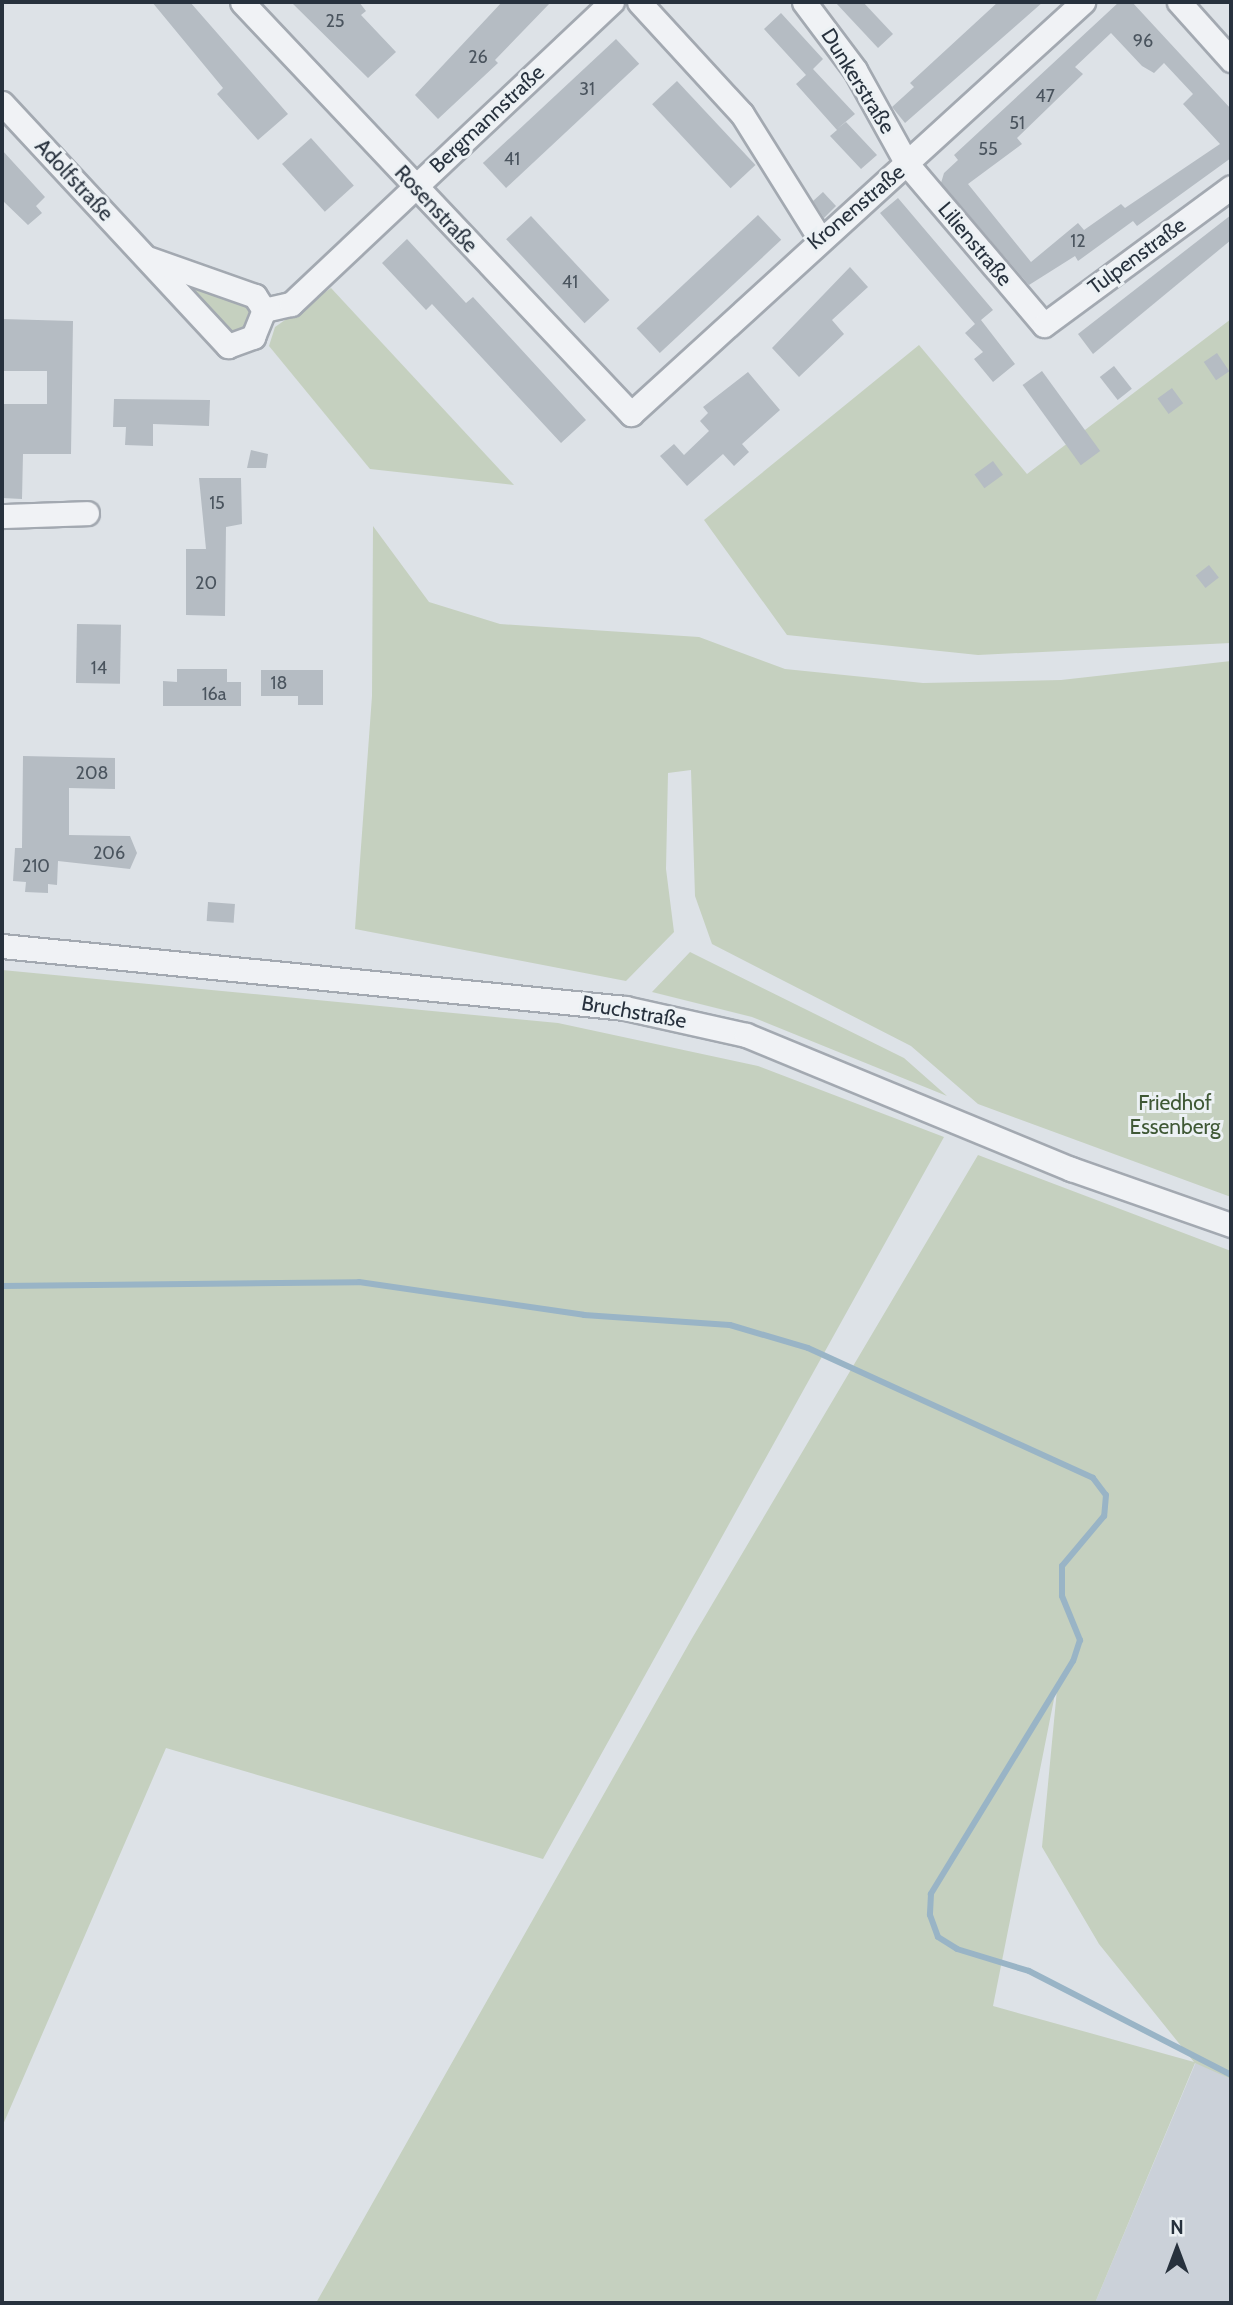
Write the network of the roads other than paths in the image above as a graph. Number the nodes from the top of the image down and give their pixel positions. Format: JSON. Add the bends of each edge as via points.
{"nodes":[{"id":1,"x":242,"y":2,"type":"edge"},
{"id":2,"x":639,"y":2,"type":"edge"},
{"id":3,"x":804,"y":2,"type":"edge"},
{"id":4,"x":1083,"y":2,"type":"edge"},
{"id":5,"x":1179,"y":2,"type":"edge"},
{"id":6,"x":600,"y":5,"type":"edge"},
{"id":7,"x":1231,"y":60,"type":"edge"},
{"id":8,"x":2,"y":103,"type":"edge"},
{"id":9,"x":907,"y":164,"type":"junction"},
{"id":10,"x":1231,"y":187,"type":"edge"},
{"id":11,"x":416,"y":188,"type":"junction"},
{"id":12,"x":819,"y":237,"type":"junction"},
{"id":13,"x":147,"y":258,"type":"junction"},
{"id":14,"x":264,"y":310,"type":"junction"},
{"id":15,"x":1044,"y":325,"type":"joint"},
{"id":16,"x":631,"y":414,"type":"joint"},
{"id":17,"x":87,"y":513,"type":"dead end"},
{"id":18,"x":2,"y":516,"type":"edge"},
{"id":19,"x":2,"y":946,"type":"edge"},
{"id":20,"x":1231,"y":1225,"type":"edge"}],
"edges":[{"from":1,"to":11,"type":"street","name":"Rosenstraße"},
{"from":2,"to":12,"type":"street","via":[[742,114]]},
{"from":3,"to":9,"type":"street","name":"Dunkerstraße","via":[[855,70]]},
{"from":4,"to":9,"type":"street","name":"Kronenstraße"},
{"from":5,"to":7,"type":"street"},
{"from":6,"to":11,"type":"street","name":"Bergmannstraße"},
{"from":8,"to":13,"type":"street","name":"Adolfstraße"},
{"from":9,"to":12,"type":"street","name":"Kronenstraße"},
{"from":9,"to":15,"type":"street","name":"Lilienstraße"},
{"from":10,"to":15,"type":"street","name":"Tulpenstraße"},
{"from":11,"to":14,"type":"street","name":"Bergmannstraße","via":[[291,304]]},
{"from":11,"to":16,"type":"street","name":"Rosenstraße"},
{"from":12,"to":16,"type":"street","name":"Kronenstraße"},
{"from":13,"to":14,"type":"street","name":"Adolfstraße","via":[[255,296]]},
{"from":13,"to":14,"type":"street","name":"Adolfstraße","via":[[228,346],[253,337]]},
{"from":17,"to":18,"type":"street"},
{"from":19,"to":20,"type":"street","name":"Bruchstraße","via":[[491,990],[625,1008],[746,1035],[1071,1169]]}]}
